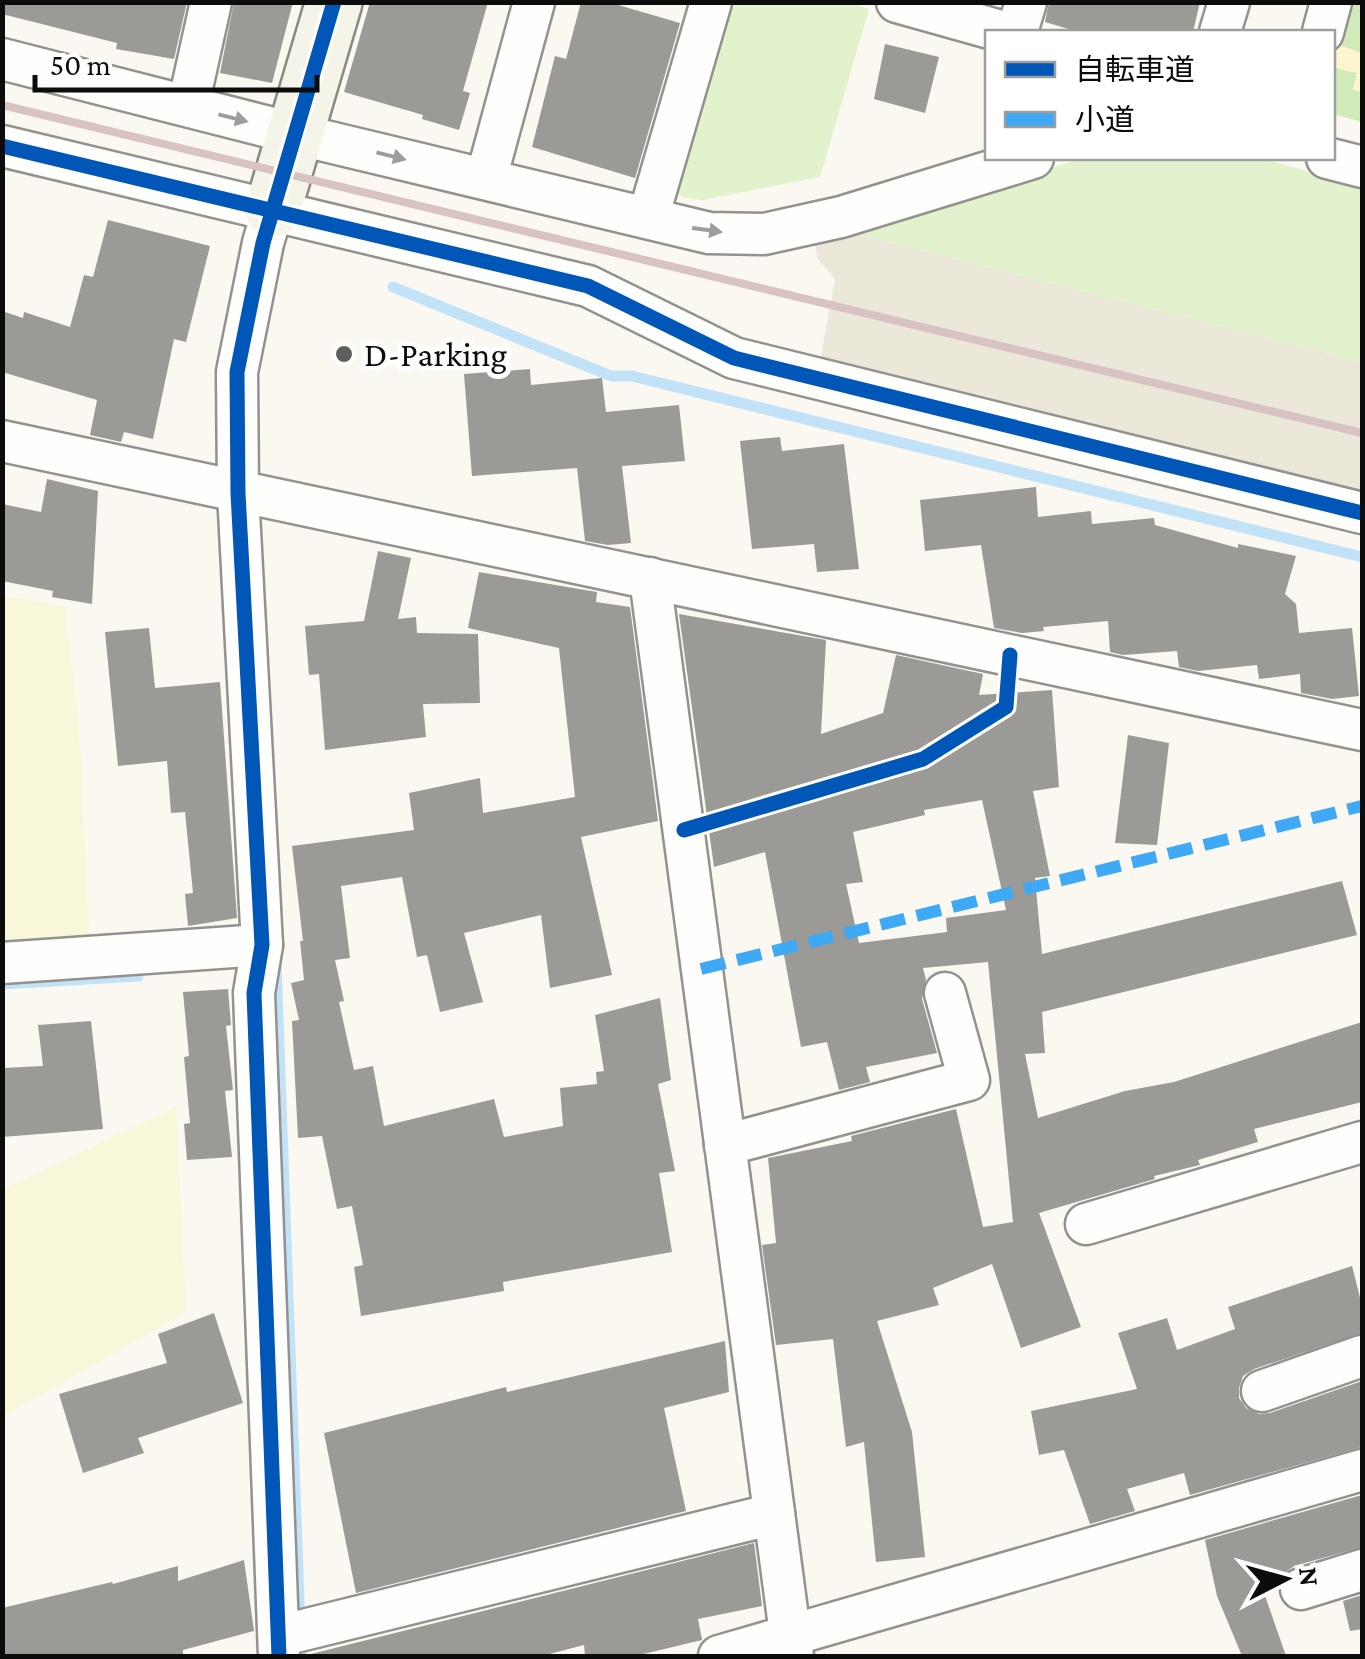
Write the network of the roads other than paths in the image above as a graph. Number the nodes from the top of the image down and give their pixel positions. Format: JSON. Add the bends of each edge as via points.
{"nodes":[{"id":1,"x":210,"y":2,"type":"edge"},
{"id":2,"x":334,"y":2,"type":"edge"},
{"id":3,"x":534,"y":2,"type":"edge"},
{"id":4,"x":711,"y":2,"type":"edge"},
{"id":5,"x":897,"y":2,"type":"edge"},
{"id":6,"x":1026,"y":2,"type":"edge"},
{"id":7,"x":1228,"y":2,"type":"edge"},
{"id":8,"x":1331,"y":2,"type":"edge"},
{"id":9,"x":997,"y":30,"type":"edge"},
{"id":10,"x":1018,"y":30,"type":"edge"},
{"id":11,"x":1221,"y":30,"type":"edge"},
{"id":12,"x":1324,"y":30,"type":"edge"},
{"id":13,"x":2,"y":59,"type":"edge"},
{"id":14,"x":188,"y":106,"type":"junction"},
{"id":15,"x":296,"y":134,"type":"junction"},
{"id":16,"x":2,"y":146,"type":"edge"},
{"id":17,"x":1027,"y":160,"type":"edge"},
{"id":18,"x":1333,"y":160,"type":"edge"},
{"id":19,"x":1362,"y":168,"type":"edge"},
{"id":20,"x":486,"y":179,"type":"junction"},
{"id":21,"x":274,"y":209,"type":"junction"},
{"id":22,"x":648,"y":218,"type":"junction"},
{"id":23,"x":2,"y":442,"type":"edge"},
{"id":24,"x":238,"y":493,"type":"junction"},
{"id":25,"x":1362,"y":513,"type":"edge"},
{"id":26,"x":650,"y":578,"type":"junction"},
{"id":27,"x":1362,"y":730,"type":"edge"},
{"id":28,"x":262,"y":945,"type":"junction"},
{"id":29,"x":2,"y":963,"type":"edge"},
{"id":30,"x":945,"y":993,"type":"dead end"},
{"id":31,"x":1362,"y":1142,"type":"edge"},
{"id":32,"x":725,"y":1145,"type":"junction"},
{"id":33,"x":1086,"y":1224,"type":"dead end"},
{"id":34,"x":1362,"y":1356,"type":"edge"},
{"id":35,"x":1262,"y":1390,"type":"dead end"},
{"id":36,"x":1362,"y":1470,"type":"edge"},
{"id":37,"x":774,"y":1514,"type":"junction"},
{"id":38,"x":1362,"y":1570,"type":"edge"},
{"id":39,"x":1301,"y":1589,"type":"dead end"},
{"id":40,"x":791,"y":1646,"type":"edge"},
{"id":41,"x":278,"y":1651,"type":"edge"},
{"id":42,"x":719,"y":1656,"type":"edge"}],
"edges":[{"from":1,"to":14,"type":"street"},
{"from":2,"to":15,"type":"street"},
{"from":3,"to":20,"type":"street"},
{"from":4,"to":22,"type":"street"},
{"from":5,"to":9,"type":"street"},
{"from":6,"to":10,"type":"street"},
{"from":7,"to":11,"type":"street"},
{"from":8,"to":12,"type":"street"},
{"from":13,"to":14,"type":"street"},
{"from":14,"to":15,"type":"street","one_way":true},
{"from":15,"to":20,"type":"street","one_way":true},
{"from":15,"to":21,"type":"street"},
{"from":16,"to":21,"type":"street"},
{"from":22,"to":17,"type":"street","one_way":true,"via":[[709,233],[764,234]]},
{"from":18,"to":19,"type":"street"},
{"from":20,"to":22,"type":"street"},
{"from":21,"to":24,"type":"street","via":[[237,372]]},
{"from":21,"to":25,"type":"street","via":[[588,286],[734,358]]},
{"from":23,"to":24,"type":"street"},
{"from":24,"to":26,"type":"street"},
{"from":24,"to":28,"type":"street"},
{"from":26,"to":27,"type":"street"},
{"from":26,"to":32,"type":"street"},
{"from":28,"to":29,"type":"street"},
{"from":28,"to":41,"type":"street","via":[[254,993]]},
{"from":30,"to":32,"type":"street","via":[[969,1080]]},
{"from":31,"to":33,"type":"street"},
{"from":32,"to":37,"type":"street"},
{"from":34,"to":35,"type":"street"},
{"from":36,"to":40,"type":"street"},
{"from":37,"to":40,"type":"street"},
{"from":37,"to":41,"type":"street"},
{"from":38,"to":39,"type":"street"},
{"from":40,"to":42,"type":"street"}]}
